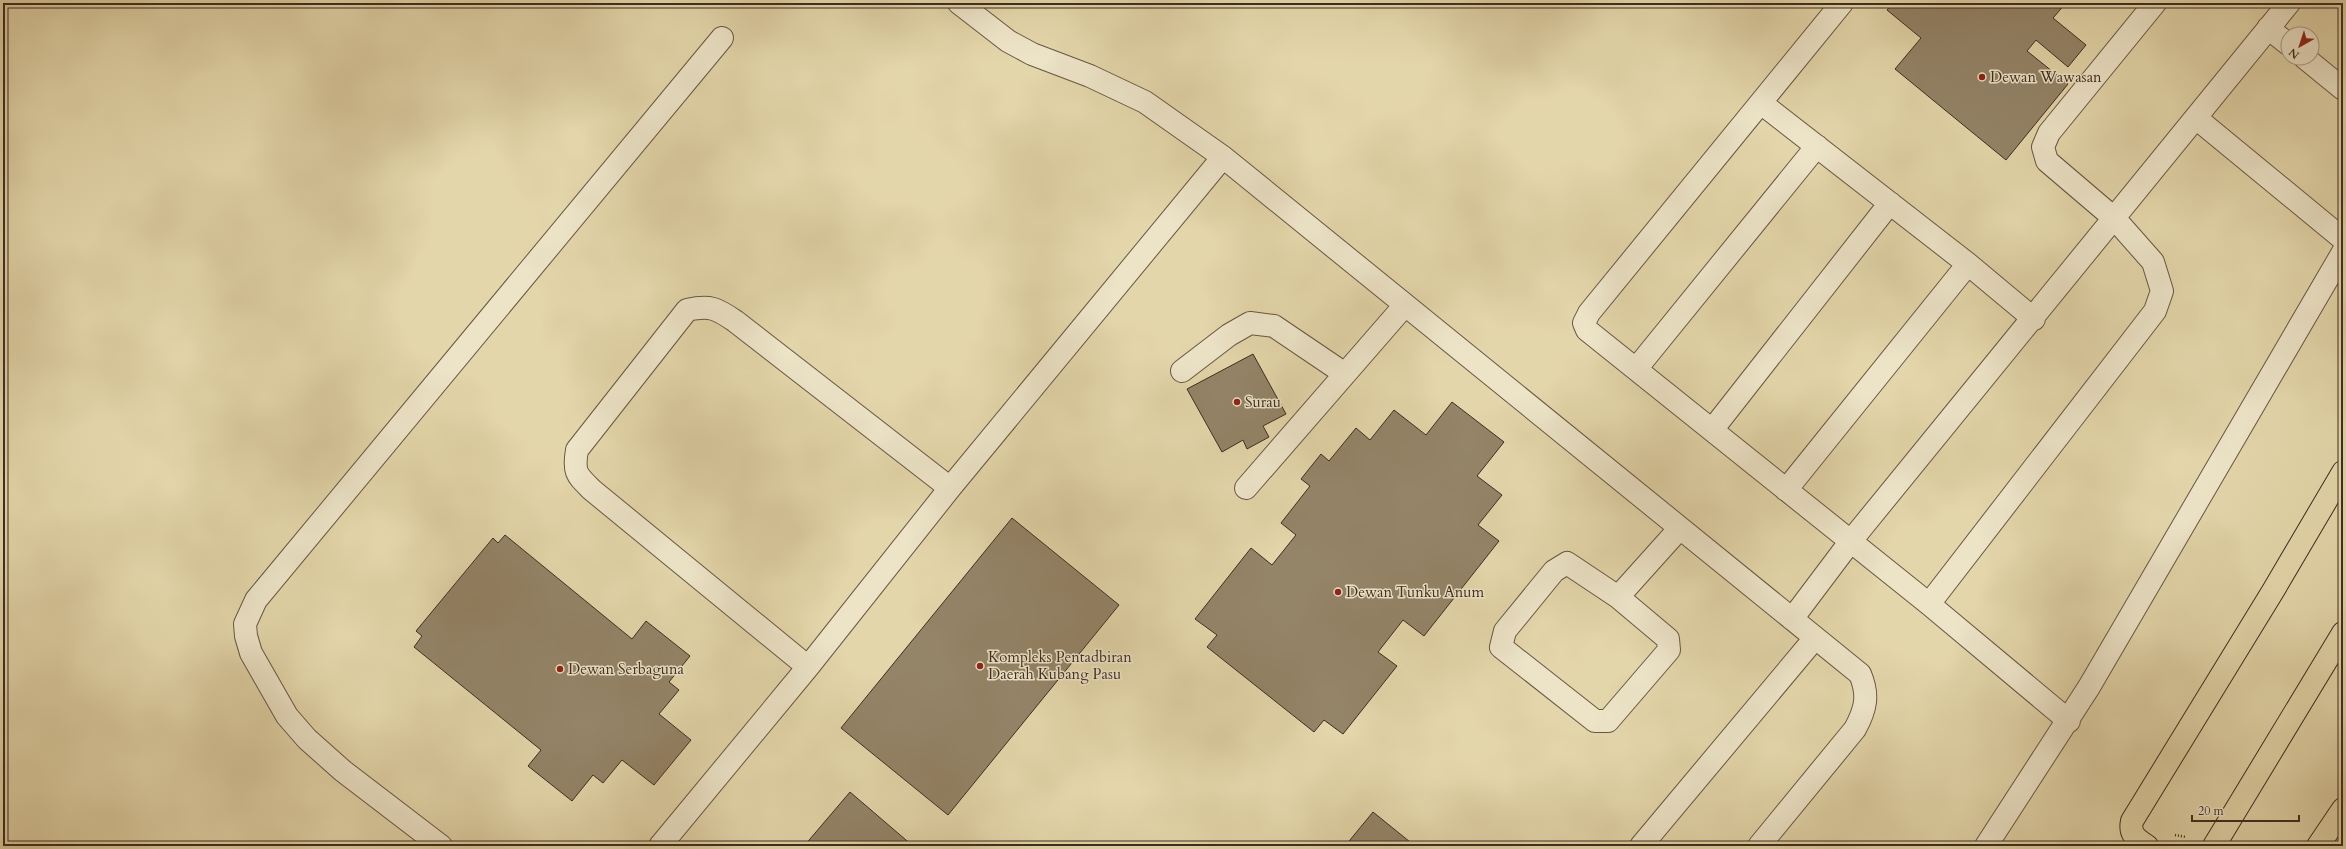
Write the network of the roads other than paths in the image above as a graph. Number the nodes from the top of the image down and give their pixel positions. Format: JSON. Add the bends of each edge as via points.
{"nodes":[{"id":1,"x":959,"y":3,"type":"edge"},
{"id":2,"x":1842,"y":3,"type":"edge"},
{"id":3,"x":2155,"y":3,"type":"edge"},
{"id":4,"x":2289,"y":3,"type":"edge"},
{"id":5,"x":2268,"y":28,"type":"junction"},
{"id":6,"x":722,"y":38,"type":"dead end"},
{"id":7,"x":2280,"y":38,"type":"edge"},
{"id":8,"x":2315,"y":66,"type":"edge"},
{"id":9,"x":2343,"y":89,"type":"edge"},
{"id":10,"x":1761,"y":103,"type":"junction"},
{"id":11,"x":2196,"y":118,"type":"junction"},
{"id":12,"x":1817,"y":146,"type":"junction"},
{"id":13,"x":1223,"y":157,"type":"junction"},
{"id":14,"x":1890,"y":203,"type":"junction"},
{"id":15,"x":2115,"y":219,"type":"junction"},
{"id":16,"x":2343,"y":239,"type":"edge"},
{"id":17,"x":2343,"y":252,"type":"edge"},
{"id":18,"x":1968,"y":264,"type":"junction"},
{"id":19,"x":1405,"y":305,"type":"junction"},
{"id":20,"x":2034,"y":319,"type":"junction"},
{"id":21,"x":1636,"y":369,"type":"junction"},
{"id":22,"x":1182,"y":371,"type":"dead end"},
{"id":23,"x":1345,"y":374,"type":"junction"},
{"id":24,"x":1712,"y":430,"type":"junction"},
{"id":25,"x":2343,"y":472,"type":"edge"},
{"id":26,"x":950,"y":488,"type":"junction"},
{"id":27,"x":1246,"y":488,"type":"dead end"},
{"id":28,"x":1786,"y":490,"type":"junction"},
{"id":29,"x":1680,"y":528,"type":"junction"},
{"id":30,"x":1850,"y":542,"type":"junction"},
{"id":31,"x":1618,"y":597,"type":"junction"},
{"id":32,"x":1929,"y":604,"type":"junction"},
{"id":33,"x":1792,"y":619,"type":"junction"},
{"id":34,"x":2343,"y":633,"type":"edge"},
{"id":35,"x":1815,"y":638,"type":"junction"},
{"id":36,"x":808,"y":667,"type":"junction"},
{"id":37,"x":2069,"y":721,"type":"junction"},
{"id":38,"x":2343,"y":809,"type":"edge"},
{"id":39,"x":2215,"y":845,"type":"edge"},
{"id":40,"x":441,"y":846,"type":"edge"},
{"id":41,"x":660,"y":846,"type":"edge"},
{"id":42,"x":1641,"y":846,"type":"edge"},
{"id":43,"x":1759,"y":846,"type":"edge"},
{"id":44,"x":1986,"y":846,"type":"edge"},
{"id":45,"x":2147,"y":846,"type":"edge"},
{"id":46,"x":2318,"y":846,"type":"edge"}],
"edges":[{"from":1,"to":13,"type":"street","via":[[1008,41],[1032,54],[1090,76],[1145,102]]},
{"from":2,"to":10,"type":"street"},
{"from":3,"to":15,"type":"street","via":[[2049,133],[2043,147],[2047,161]]},
{"from":4,"to":5,"type":"street"},
{"from":5,"to":7,"type":"street"},
{"from":5,"to":11,"type":"street"},
{"from":6,"to":40,"type":"street","via":[[256,600],[245,624],[246,636],[254,659],[287,716],[307,739]]},
{"from":8,"to":9,"type":"street"},
{"from":10,"to":12,"type":"street"},
{"from":10,"to":21,"type":"street","via":[[1589,312],[1584,323],[1587,330]]},
{"from":11,"to":15,"type":"street"},
{"from":11,"to":16,"type":"street"},
{"from":12,"to":14,"type":"street"},
{"from":12,"to":21,"type":"street"},
{"from":13,"to":19,"type":"street"},
{"from":13,"to":26,"type":"street"},
{"from":14,"to":18,"type":"street"},
{"from":14,"to":24,"type":"street"},
{"from":15,"to":20,"type":"street"},
{"from":15,"to":32,"type":"street","via":[[2153,262],[2162,291],[2155,311]]},
{"from":17,"to":37,"type":"street"},
{"from":18,"to":20,"type":"street"},
{"from":18,"to":28,"type":"street"},
{"from":19,"to":23,"type":"street"},
{"from":19,"to":29,"type":"street"},
{"from":20,"to":30,"type":"street"},
{"from":21,"to":24,"type":"street"},
{"from":22,"to":23,"type":"street","via":[[1229,335],[1250,323],[1274,326]]},
{"from":23,"to":27,"type":"street"},
{"from":24,"to":28,"type":"street"},
{"from":25,"to":45,"type":"highway","via":[[2132,822],[2131,828],[2135,838]]},
{"from":26,"to":36,"type":"street"},
{"from":26,"to":36,"type":"street","via":[[735,321],[718,310],[704,306],[687,310],[577,450],[576,474],[592,490]]},
{"from":28,"to":30,"type":"street"},
{"from":29,"to":31,"type":"street"},
{"from":29,"to":33,"type":"street"},
{"from":30,"to":32,"type":"street"},
{"from":30,"to":33,"type":"street"},
{"from":31,"to":31,"type":"street","via":[[1668,639],[1669,650],[1608,721],[1595,721],[1501,647],[1505,631],[1554,571],[1566,563]]},
{"from":32,"to":37,"type":"street"},
{"from":33,"to":35,"type":"street"},
{"from":34,"to":39,"type":"highway"},
{"from":35,"to":42,"type":"street"},
{"from":35,"to":43,"type":"street","via":[[1860,674],[1866,687],[1863,714],[1855,729]]},
{"from":36,"to":41,"type":"street"},
{"from":37,"to":44,"type":"street"},
{"from":38,"to":46,"type":"highway"}]}
